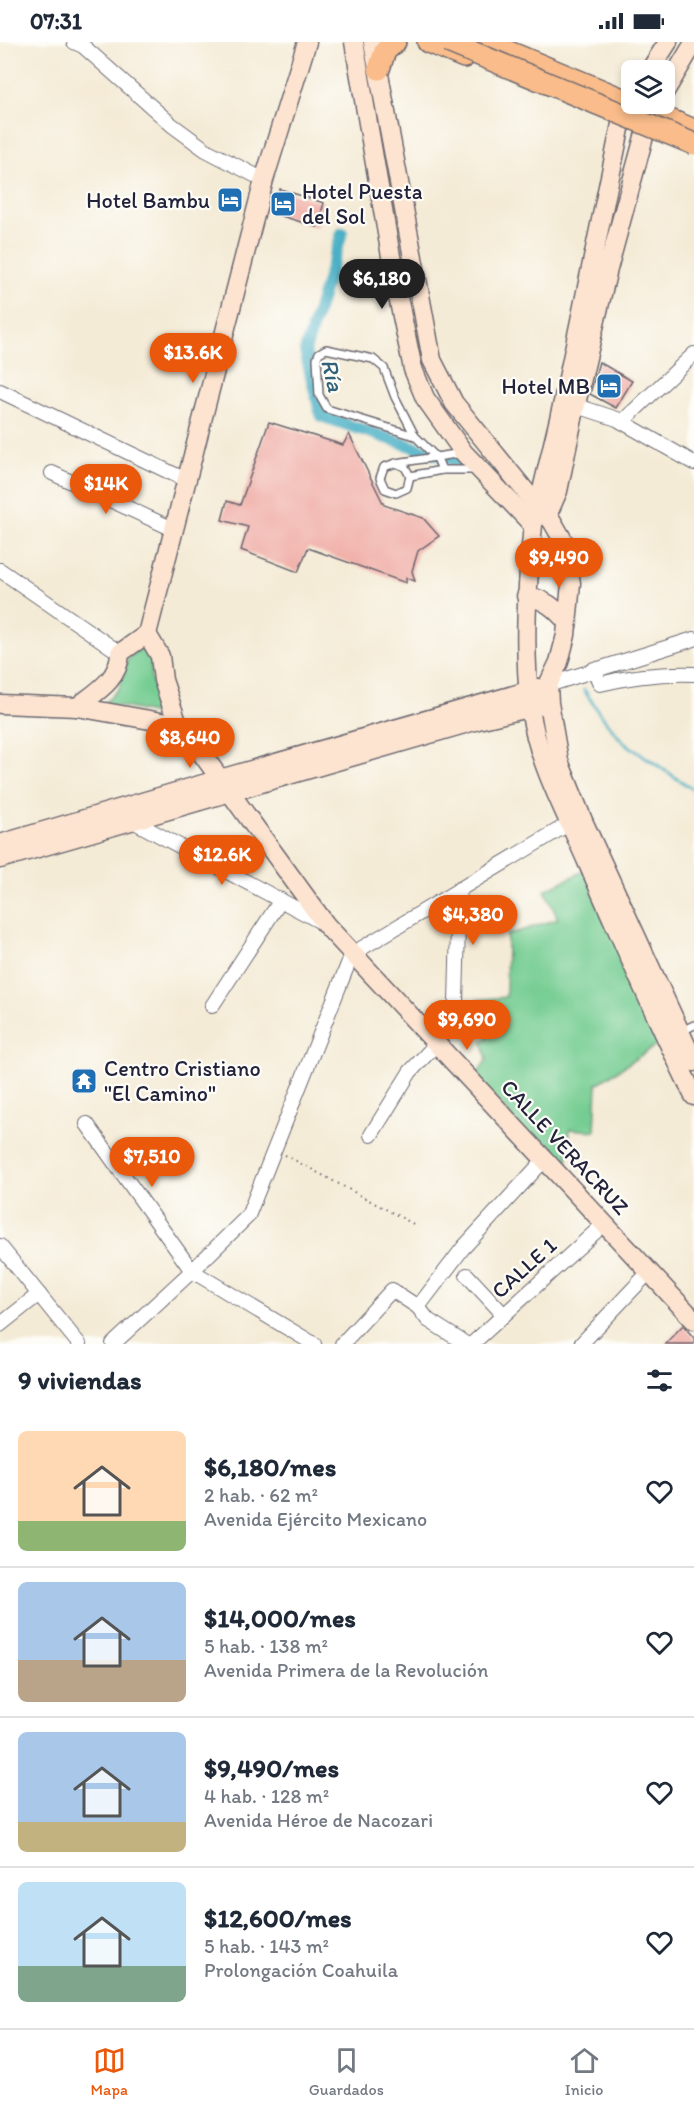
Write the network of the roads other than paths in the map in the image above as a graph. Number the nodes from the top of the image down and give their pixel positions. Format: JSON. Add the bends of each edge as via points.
{"nodes":[{"id":1,"x":307,"y":42,"type":"edge"},
{"id":2,"x":354,"y":42,"type":"edge"},
{"id":3,"x":373,"y":42,"type":"edge"},
{"id":4,"x":395,"y":42,"type":"edge"},
{"id":5,"x":428,"y":42,"type":"edge"},
{"id":6,"x":448,"y":42,"type":"edge"},
{"id":7,"x":486,"y":42,"type":"edge"},
{"id":8,"x":668,"y":42,"type":"edge"},
{"id":9,"x":81,"y":43,"type":"edge"},
{"id":10,"x":694,"y":43,"type":"edge"},
{"id":11,"x":656,"y":60,"type":"edge"},
{"id":12,"x":379,"y":69,"type":"junction"},
{"id":13,"x":675,"y":75,"type":"edge"},
{"id":14,"x":621,"y":98,"type":"edge"},
{"id":15,"x":675,"y":112,"type":"edge"},
{"id":16,"x":626,"y":114,"type":"edge"},
{"id":17,"x":654,"y":114,"type":"edge"},
{"id":18,"x":672,"y":114,"type":"edge"},
{"id":19,"x":694,"y":121,"type":"edge"},
{"id":20,"x":621,"y":124,"type":"junction"},
{"id":21,"x":694,"y":130,"type":"edge"},
{"id":22,"x":645,"y":133,"type":"junction"},
{"id":23,"x":694,"y":144,"type":"edge"},
{"id":24,"x":694,"y":153,"type":"edge"},
{"id":25,"x":264,"y":180,"type":"junction"},
{"id":26,"x":694,"y":354,"type":"edge"},
{"id":27,"x":0,"y":391,"type":"edge"},
{"id":28,"x":569,"y":403,"type":"junction"},
{"id":29,"x":622,"y":422,"type":"junction"},
{"id":30,"x":415,"y":436,"type":"junction"},
{"id":31,"x":464,"y":453,"type":"junction"},
{"id":32,"x":437,"y":458,"type":"junction"},
{"id":33,"x":396,"y":463,"type":"junction"},
{"id":34,"x":694,"y":464,"type":"edge"},
{"id":35,"x":442,"y":470,"type":"junction"},
{"id":36,"x":481,"y":470,"type":"junction"},
{"id":37,"x":52,"y":473,"type":"dead end"},
{"id":38,"x":410,"y":476,"type":"junction"},
{"id":39,"x":186,"y":480,"type":"junction"},
{"id":40,"x":537,"y":517,"type":"junction"},
{"id":41,"x":173,"y":529,"type":"junction"},
{"id":42,"x":0,"y":570,"type":"edge"},
{"id":43,"x":526,"y":596,"type":"junction"},
{"id":44,"x":567,"y":623,"type":"junction"},
{"id":45,"x":147,"y":634,"type":"junction"},
{"id":46,"x":694,"y":639,"type":"edge"},
{"id":47,"x":120,"y":653,"type":"junction"},
{"id":48,"x":594,"y":669,"type":"junction"},
{"id":49,"x":694,"y":674,"type":"edge"},
{"id":50,"x":549,"y":694,"type":"junction"},
{"id":51,"x":530,"y":700,"type":"junction"},
{"id":52,"x":0,"y":704,"type":"edge"},
{"id":53,"x":77,"y":707,"type":"junction"},
{"id":54,"x":178,"y":725,"type":"junction"},
{"id":55,"x":224,"y":785,"type":"junction"},
{"id":56,"x":131,"y":820,"type":"junction"},
{"id":57,"x":577,"y":823,"type":"junction"},
{"id":58,"x":0,"y":844,"type":"edge"},
{"id":59,"x":0,"y":859,"type":"edge"},
{"id":60,"x":459,"y":889,"type":"junction"},
{"id":61,"x":281,"y":900,"type":"junction"},
{"id":62,"x":326,"y":925,"type":"junction"},
{"id":63,"x":352,"y":954,"type":"junction"},
{"id":64,"x":456,"y":1002,"type":"dead end"},
{"id":65,"x":212,"y":1006,"type":"dead end"},
{"id":66,"x":687,"y":1028,"type":"edge"},
{"id":67,"x":436,"y":1044,"type":"junction"},
{"id":68,"x":687,"y":1059,"type":"edge"},
{"id":69,"x":694,"y":1096,"type":"edge"},
{"id":70,"x":87,"y":1124,"type":"dead end"},
{"id":71,"x":370,"y":1135,"type":"dead end"},
{"id":72,"x":544,"y":1160,"type":"junction"},
{"id":73,"x":604,"y":1224,"type":"junction"},
{"id":74,"x":0,"y":1246,"type":"edge"},
{"id":75,"x":192,"y":1271,"type":"junction"},
{"id":76,"x":649,"y":1272,"type":"junction"},
{"id":77,"x":467,"y":1275,"type":"dead end"},
{"id":78,"x":39,"y":1294,"type":"junction"},
{"id":79,"x":418,"y":1306,"type":"junction"},
{"id":80,"x":504,"y":1315,"type":"junction"},
{"id":81,"x":694,"y":1320,"type":"edge"},
{"id":82,"x":0,"y":1325,"type":"edge"},
{"id":83,"x":79,"y":1344,"type":"edge"},
{"id":84,"x":113,"y":1344,"type":"edge"},
{"id":85,"x":314,"y":1344,"type":"edge"},
{"id":86,"x":342,"y":1344,"type":"edge"},
{"id":87,"x":466,"y":1344,"type":"edge"},
{"id":88,"x":472,"y":1344,"type":"edge"},
{"id":89,"x":580,"y":1344,"type":"edge"}],
"edges":[{"from":1,"to":25,"type":"main road"},
{"from":2,"to":31,"type":"main road","via":[[413,369],[425,398]]},
{"from":3,"to":12,"type":"main road"},
{"from":4,"to":12,"type":"main road","via":[[385,51]]},
{"from":5,"to":20,"type":"main road"},
{"from":6,"to":23,"type":"main road","bridge":true},
{"from":7,"to":14,"type":"main road"},
{"from":8,"to":11,"type":"main road"},
{"from":9,"to":25,"type":"street","via":[[172,125],[206,150]]},
{"from":10,"to":13,"type":"main road"},
{"from":12,"to":40,"type":"main road","via":[[432,360],[454,403]]},
{"from":15,"to":19,"type":"street"},
{"from":16,"to":20,"type":"main road"},
{"from":17,"to":22,"type":"main road"},
{"from":18,"to":21,"type":"main road"},
{"from":20,"to":22,"type":"main road"},
{"from":20,"to":28,"type":"main road"},
{"from":22,"to":24,"type":"main road"},
{"from":22,"to":28,"type":"main road"},
{"from":25,"to":39,"type":"main road"},
{"from":26,"to":29,"type":"street"},
{"from":27,"to":39,"type":"street"},
{"from":28,"to":29,"type":"street"},
{"from":28,"to":40,"type":"main road"},
{"from":29,"to":34,"type":"street"},
{"from":30,"to":30,"type":"lane","via":[[379,363],[326,349],[319,353],[319,395],[327,409]]},
{"from":30,"to":32,"type":"lane"},
{"from":31,"to":32,"type":"lane"},
{"from":31,"to":36,"type":"main road"},
{"from":32,"to":33,"type":"lane"},
{"from":32,"to":35,"type":"lane"},
{"from":33,"to":38,"type":"lane","via":[[405,467]]},
{"from":33,"to":38,"type":"lane","via":[[384,467],[380,478],[385,489],[396,494],[407,488]]},
{"from":35,"to":36,"type":"lane"},
{"from":35,"to":38,"type":"lane"},
{"from":36,"to":40,"type":"main road"},
{"from":37,"to":41,"type":"street"},
{"from":39,"to":41,"type":"main road"},
{"from":40,"to":43,"type":"main road"},
{"from":40,"to":44,"type":"main road","via":[[552,521],[564,542],[571,583]]},
{"from":41,"to":45,"type":"main road"},
{"from":42,"to":47,"type":"street"},
{"from":43,"to":44,"type":"main road","via":[[540,598]]},
{"from":43,"to":51,"type":"main road","via":[[525,659]]},
{"from":44,"to":50,"type":"main road"},
{"from":45,"to":47,"type":"main road"},
{"from":45,"to":54,"type":"main road","via":[[160,656],[163,680]]},
{"from":46,"to":48,"type":"street"},
{"from":47,"to":53,"type":"main road","via":[[112,679]]},
{"from":48,"to":49,"type":"street","via":[[600,684],[631,676]]},
{"from":48,"to":50,"type":"street"},
{"from":50,"to":51,"type":"main road"},
{"from":50,"to":57,"type":"main road","via":[[559,761]]},
{"from":51,"to":55,"type":"main road"},
{"from":51,"to":57,"type":"main road","via":[[556,791]]},
{"from":52,"to":53,"type":"main road"},
{"from":53,"to":54,"type":"main road"},
{"from":54,"to":55,"type":"main road","name":"CALLE VERACRUZ"},
{"from":55,"to":56,"type":"main road"},
{"from":55,"to":58,"type":"main road"},
{"from":55,"to":62,"type":"main road","name":"CALLE VERACRUZ"},
{"from":56,"to":59,"type":"main road"},
{"from":56,"to":61,"type":"street"},
{"from":57,"to":60,"type":"street"},
{"from":57,"to":66,"type":"main road"},
{"from":57,"to":68,"type":"main road"},
{"from":60,"to":63,"type":"street"},
{"from":60,"to":64,"type":"street"},
{"from":61,"to":62,"type":"street"},
{"from":61,"to":65,"type":"street"},
{"from":62,"to":63,"type":"main road","name":"CALLE VERACRUZ"},
{"from":63,"to":67,"type":"main road","name":"CALLE VERACRUZ"},
{"from":63,"to":75,"type":"street","via":[[248,1216]]},
{"from":66,"to":68,"type":"main road"},
{"from":67,"to":71,"type":"street","via":[[411,1072]]},
{"from":67,"to":72,"type":"main road","name":"CALLE VERACRUZ"},
{"from":68,"to":69,"type":"main road"},
{"from":70,"to":75,"type":"street"},
{"from":72,"to":73,"type":"main road","name":"CALLE VERACRUZ"},
{"from":72,"to":79,"type":"street","via":[[463,1248]]},
{"from":73,"to":76,"type":"main road","name":"CALLE VERACRUZ"},
{"from":73,"to":80,"type":"street","name":"CALLE 1"},
{"from":74,"to":78,"type":"street"},
{"from":75,"to":84,"type":"street"},
{"from":75,"to":85,"type":"street"},
{"from":76,"to":81,"type":"main road","name":"CALLE VERACRUZ"},
{"from":76,"to":89,"type":"street"},
{"from":77,"to":80,"type":"street"},
{"from":78,"to":82,"type":"street"},
{"from":78,"to":83,"type":"street"},
{"from":79,"to":86,"type":"street","via":[[392,1290]]},
{"from":79,"to":87,"type":"street","via":[[428,1320]]},
{"from":80,"to":88,"type":"street","name":"CALLE 1"}]}
